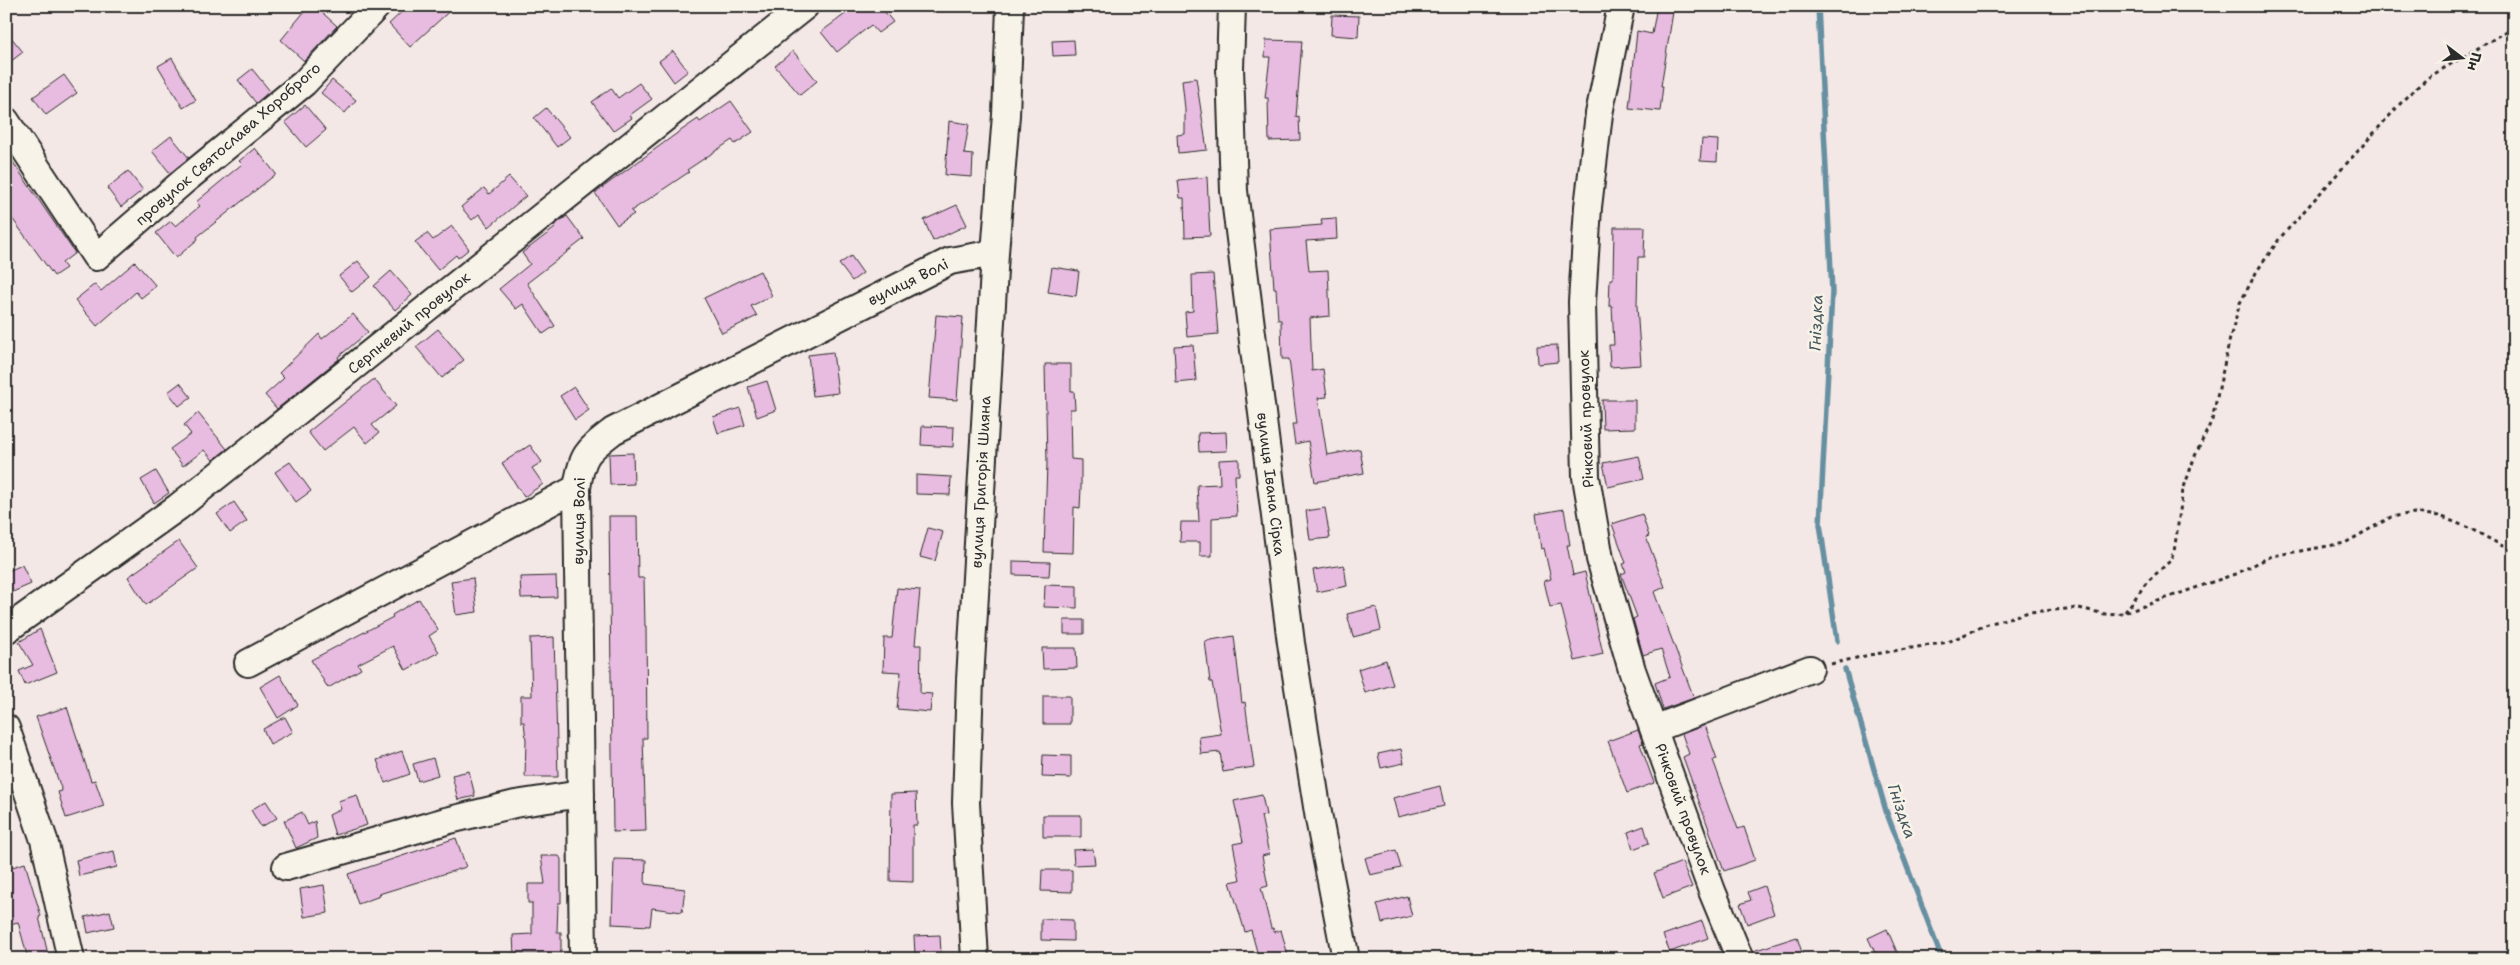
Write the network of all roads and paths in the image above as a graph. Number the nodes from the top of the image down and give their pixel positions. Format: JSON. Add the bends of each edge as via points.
{"nodes":[{"id":1,"x":377,"y":6,"type":"edge"},
{"id":2,"x":805,"y":6,"type":"edge"},
{"id":3,"x":1010,"y":6,"type":"edge"},
{"id":4,"x":1232,"y":6,"type":"edge"},
{"id":5,"x":1620,"y":6,"type":"edge"},
{"id":6,"x":2514,"y":27,"type":"edge"},
{"id":7,"x":6,"y":122,"type":"edge"},
{"id":8,"x":995,"y":252,"type":"junction"},
{"id":9,"x":577,"y":488,"type":"junction"},
{"id":10,"x":2514,"y":552,"type":"edge"},
{"id":11,"x":2124,"y":613,"type":"junction"},
{"id":12,"x":6,"y":630,"type":"edge"},
{"id":13,"x":248,"y":663,"type":"dead end"},
{"id":14,"x":1810,"y":668,"type":"joint"},
{"id":15,"x":6,"y":728,"type":"edge"},
{"id":16,"x":1654,"y":729,"type":"junction"},
{"id":17,"x":581,"y":794,"type":"junction"},
{"id":18,"x":286,"y":867,"type":"dead end"},
{"id":19,"x":72,"y":959,"type":"edge"},
{"id":20,"x":583,"y":959,"type":"edge"},
{"id":21,"x":975,"y":959,"type":"edge"},
{"id":22,"x":1346,"y":959,"type":"edge"},
{"id":23,"x":1740,"y":959,"type":"edge"}],
"edges":[{"from":1,"to":7,"type":"street","name":"провулок Святослава Хороброго","via":[[304,83],[96,257]]},
{"from":2,"to":12,"type":"street","name":"Серпневий провулок","via":[[178,507]]},
{"from":3,"to":8,"type":"street","name":"вулиця Григорія Шияна","via":[[1006,115]]},
{"from":4,"to":22,"type":"street","name":"вулиця Івана Сірка","via":[[1230,68],[1236,200],[1291,643],[1319,819]]},
{"from":5,"to":16,"type":"street","name":"Річковий провулок","via":[[1599,114],[1588,207],[1582,302],[1586,477],[1600,559],[1632,670]]},
{"from":6,"to":11,"type":"path","via":[[2429,77],[2408,95],[2280,238],[2257,270],[2240,303],[2212,420],[2183,490],[2174,552],[2169,562],[2146,582]]},
{"from":8,"to":9,"type":"street","name":"вулиця Волі","via":[[950,260],[613,430],[589,449],[580,466]]},
{"from":8,"to":21,"type":"street","name":"вулиця Григорія Шияна","via":[[966,793]]},
{"from":9,"to":13,"type":"street"},
{"from":9,"to":17,"type":"street","name":"вулиця Волі"},
{"from":10,"to":11,"type":"path","via":[[2440,516],[2414,513],[2391,517],[2346,543],[2272,556],[2236,574]]},
{"from":11,"to":14,"type":"path","via":[[2105,614],[2079,608],[2029,612],[1988,624],[1948,642],[1869,654]]},
{"from":14,"to":16,"type":"street"},
{"from":15,"to":19,"type":"street","via":[[44,840]]},
{"from":16,"to":23,"type":"street","name":"Річковий провулок"},
{"from":17,"to":18,"type":"street","via":[[515,804],[446,821]]},
{"from":17,"to":20,"type":"street","name":"вулиця Волі"}]}
